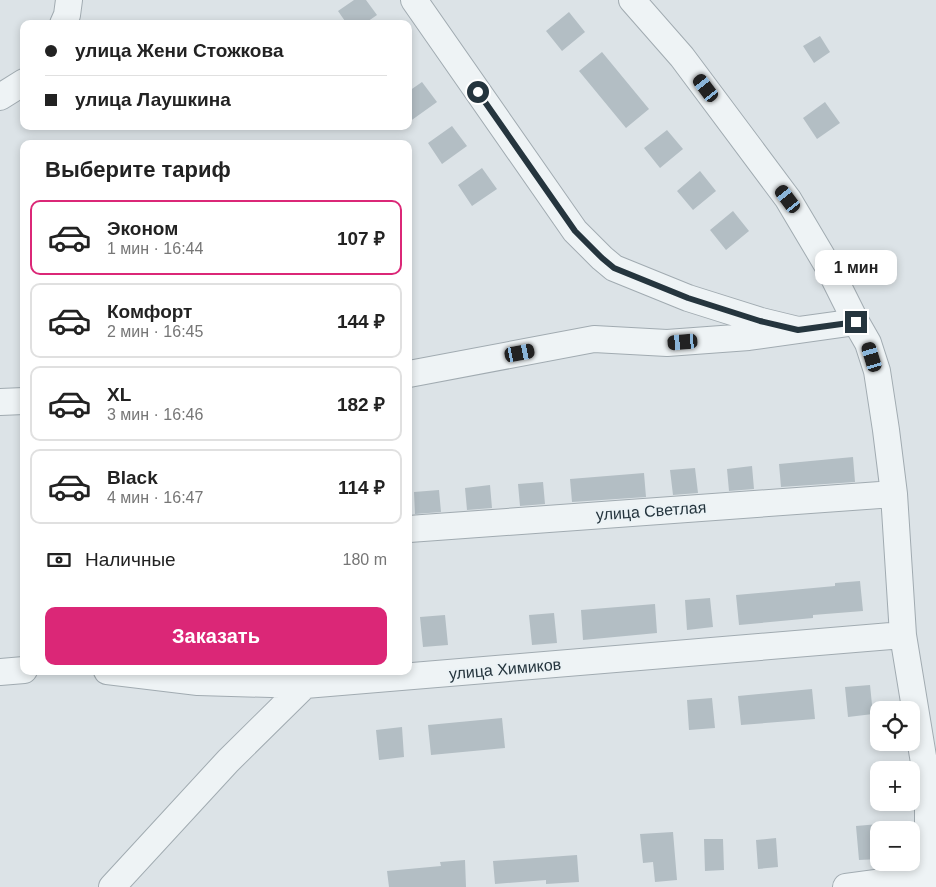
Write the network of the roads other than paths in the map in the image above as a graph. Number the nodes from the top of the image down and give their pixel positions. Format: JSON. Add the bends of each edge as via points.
{"nodes":[{"id":1,"x":68,"y":0,"type":"edge"},
{"id":2,"x":414,"y":0,"type":"edge"},
{"id":3,"x":632,"y":0,"type":"edge"},
{"id":4,"x":65,"y":20,"type":"edge"},
{"id":5,"x":20,"y":84,"type":"edge"},
{"id":6,"x":0,"y":97,"type":"edge"},
{"id":7,"x":856,"y":322,"type":"junction"},
{"id":8,"x":798,"y":330,"type":"junction"},
{"id":9,"x":412,"y":373,"type":"edge"},
{"id":10,"x":20,"y":401,"type":"edge"},
{"id":11,"x":0,"y":402,"type":"edge"},
{"id":12,"x":894,"y":494,"type":"junction"},
{"id":13,"x":412,"y":529,"type":"edge"},
{"id":14,"x":903,"y":635,"type":"junction"},
{"id":15,"x":20,"y":670,"type":"edge"},
{"id":16,"x":0,"y":672,"type":"edge"},
{"id":17,"x":140,"y":675,"type":"edge"},
{"id":18,"x":305,"y":686,"type":"junction"},
{"id":19,"x":932,"y":786,"type":"edge"},
{"id":20,"x":928,"y":882,"type":"edge"},
{"id":21,"x":112,"y":887,"type":"edge"},
{"id":22,"x":846,"y":887,"type":"edge"}],
"edges":[{"from":1,"to":4,"type":"street"},
{"from":2,"to":8,"type":"street","via":[[575,231],[602,258],[614,268],[688,298]]},
{"from":3,"to":7,"type":"street","via":[[682,57],[788,199],[830,268]]},
{"from":5,"to":6,"type":"street"},
{"from":7,"to":8,"type":"street"},
{"from":7,"to":12,"type":"street","via":[[868,342],[877,371]]},
{"from":8,"to":9,"type":"street","via":[[667,343],[594,339]]},
{"from":10,"to":11,"type":"street"},
{"from":12,"to":13,"type":"street","name":"улица Светлая"},
{"from":12,"to":14,"type":"street"},
{"from":14,"to":18,"type":"street","name":"улица Химиков"},
{"from":14,"to":19,"type":"street"},
{"from":15,"to":16,"type":"street"},
{"from":17,"to":18,"type":"street","name":"улица Химиков","via":[[198,682]]},
{"from":18,"to":21,"type":"street","via":[[228,762]]},
{"from":19,"to":20,"type":"street"},
{"from":20,"to":22,"type":"street"}]}
